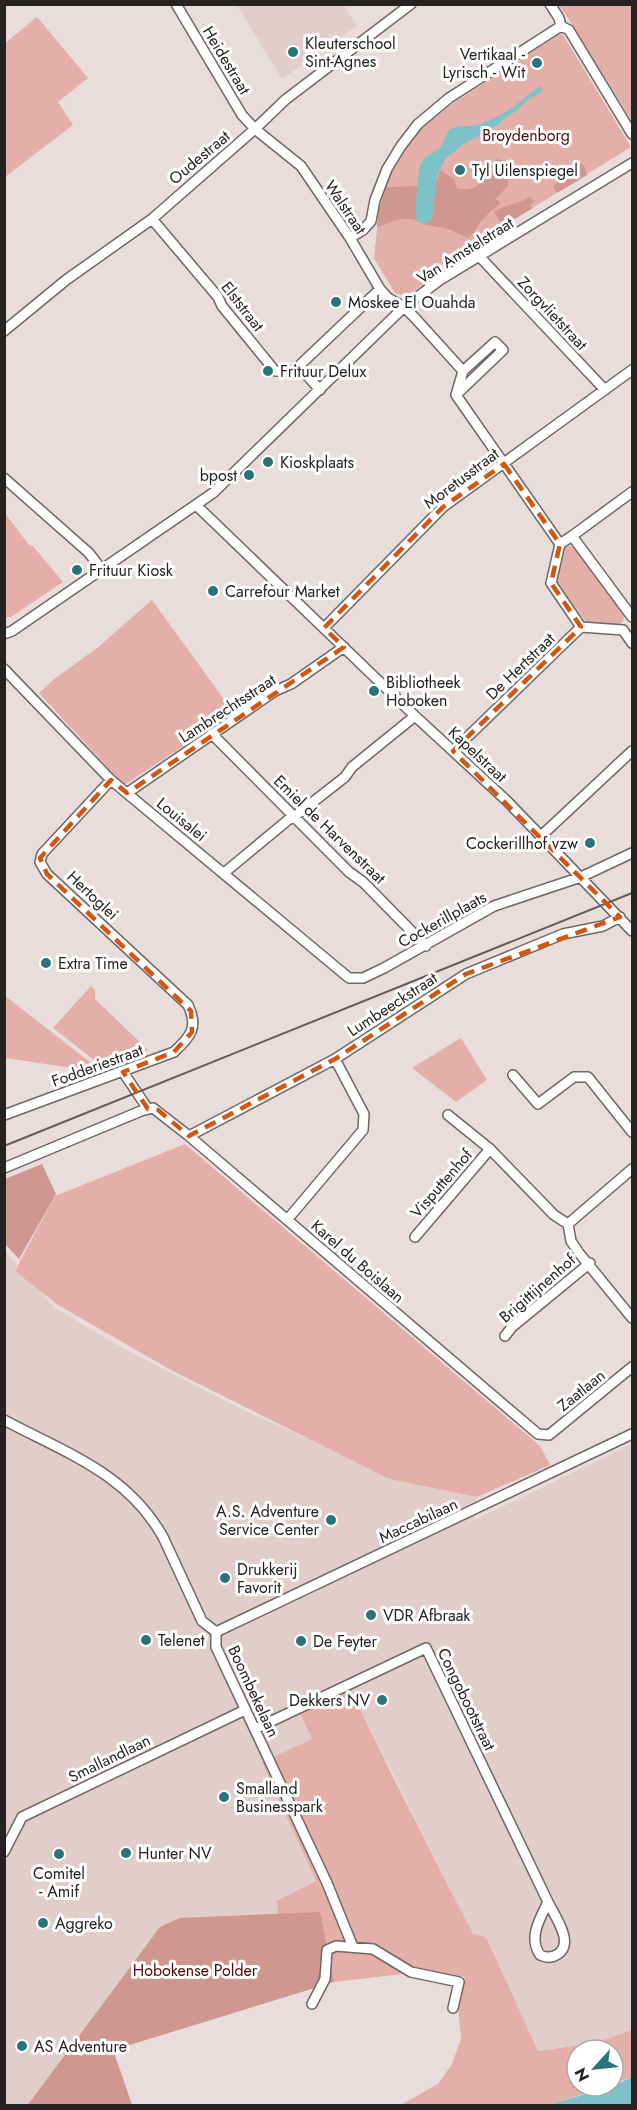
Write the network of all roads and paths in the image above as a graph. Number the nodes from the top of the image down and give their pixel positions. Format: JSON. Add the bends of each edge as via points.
{"nodes":[{"id":1,"x":177,"y":4,"type":"edge"},
{"id":2,"x":411,"y":4,"type":"edge"},
{"id":3,"x":550,"y":4,"type":"edge"},
{"id":4,"x":561,"y":26,"type":"junction"},
{"id":5,"x":255,"y":129,"type":"junction"},
{"id":6,"x":633,"y":134,"type":"edge"},
{"id":7,"x":633,"y":163,"type":"edge"},
{"id":8,"x":152,"y":219,"type":"junction"},
{"id":9,"x":350,"y":238,"type":"junction"},
{"id":10,"x":479,"y":256,"type":"junction"},
{"id":11,"x":380,"y":289,"type":"junction"},
{"id":12,"x":404,"y":307,"type":"junction"},
{"id":13,"x":4,"y":331,"type":"edge"},
{"id":14,"x":299,"y":370,"type":"junction"},
{"id":15,"x":633,"y":370,"type":"edge"},
{"id":16,"x":463,"y":371,"type":"junction"},
{"id":17,"x":320,"y":390,"type":"junction"},
{"id":18,"x":605,"y":390,"type":"junction"},
{"id":19,"x":456,"y":395,"type":"junction"},
{"id":20,"x":504,"y":464,"type":"junction"},
{"id":21,"x":4,"y":478,"type":"edge"},
{"id":22,"x":633,"y":492,"type":"edge"},
{"id":23,"x":196,"y":505,"type":"junction"},
{"id":24,"x":572,"y":536,"type":"junction"},
{"id":25,"x":560,"y":544,"type":"junction"},
{"id":26,"x":102,"y":570,"type":"junction"},
{"id":27,"x":633,"y":617,"type":"edge"},
{"id":28,"x":581,"y":627,"type":"junction"},
{"id":29,"x":324,"y":628,"type":"junction"},
{"id":30,"x":623,"y":630,"type":"junction"},
{"id":31,"x":4,"y":634,"type":"edge"},
{"id":32,"x":633,"y":643,"type":"edge"},
{"id":33,"x":344,"y":647,"type":"junction"},
{"id":34,"x":4,"y":669,"type":"edge"},
{"id":35,"x":415,"y":716,"type":"junction"},
{"id":36,"x":212,"y":734,"type":"junction"},
{"id":37,"x":453,"y":751,"type":"junction"},
{"id":38,"x":633,"y":751,"type":"edge"},
{"id":39,"x":111,"y":780,"type":"junction"},
{"id":40,"x":127,"y":793,"type":"junction"},
{"id":41,"x":295,"y":816,"type":"junction"},
{"id":42,"x":541,"y":836,"type":"junction"},
{"id":43,"x":633,"y":853,"type":"edge"},
{"id":44,"x":224,"y":873,"type":"junction"},
{"id":45,"x":581,"y":877,"type":"junction"},
{"id":46,"x":620,"y":917,"type":"junction"},
{"id":47,"x":633,"y":931,"type":"edge"},
{"id":48,"x":426,"y":946,"type":"junction"},
{"id":49,"x":354,"y":979,"type":"joint"},
{"id":50,"x":192,"y":1032,"type":"joint"},
{"id":51,"x":334,"y":1059,"type":"junction"},
{"id":52,"x":123,"y":1072,"type":"junction"},
{"id":53,"x":513,"y":1075,"type":"dead end"},
{"id":54,"x":148,"y":1109,"type":"junction"},
{"id":55,"x":4,"y":1115,"type":"edge"},
{"id":56,"x":448,"y":1115,"type":"dead end"},
{"id":57,"x":633,"y":1132,"type":"edge"},
{"id":58,"x":189,"y":1136,"type":"junction"},
{"id":59,"x":490,"y":1149,"type":"junction"},
{"id":60,"x":4,"y":1168,"type":"edge"},
{"id":61,"x":633,"y":1169,"type":"edge"},
{"id":62,"x":287,"y":1220,"type":"junction"},
{"id":63,"x":568,"y":1224,"type":"junction"},
{"id":64,"x":414,"y":1237,"type":"dead end"},
{"id":65,"x":590,"y":1263,"type":"junction"},
{"id":66,"x":633,"y":1318,"type":"edge"},
{"id":67,"x":505,"y":1336,"type":"dead end"},
{"id":68,"x":633,"y":1368,"type":"edge"},
{"id":69,"x":4,"y":1420,"type":"edge"},
{"id":70,"x":633,"y":1434,"type":"edge"},
{"id":71,"x":549,"y":1435,"type":"joint"},
{"id":72,"x":216,"y":1632,"type":"junction"},
{"id":73,"x":245,"y":1710,"type":"junction"},
{"id":74,"x":255,"y":1729,"type":"junction"},
{"id":75,"x":4,"y":1852,"type":"edge"},
{"id":76,"x":548,"y":1902,"type":"junction"},
{"id":77,"x":353,"y":1947,"type":"junction"},
{"id":78,"x":312,"y":2004,"type":"dead end"},
{"id":79,"x":453,"y":2008,"type":"dead end"}],
"edges":[{"from":1,"to":5,"type":"street","name":"Heidestraat","via":[[242,115]]},
{"from":2,"to":5,"type":"street","name":"Oudestraat","via":[[285,100]]},
{"from":3,"to":4,"type":"street"},
{"from":4,"to":6,"type":"street","via":[[569,30]]},
{"from":4,"to":9,"type":"street","via":[[449,98],[418,124],[387,169],[371,221]]},
{"from":5,"to":8,"type":"street","name":"Oudestraat"},
{"from":5,"to":9,"type":"street","name":"Walstraat","via":[[301,166]]},
{"from":7,"to":10,"type":"street","name":"Van Amstelstraat"},
{"from":8,"to":13,"type":"street","name":"Oudestraat","via":[[66,280]]},
{"from":8,"to":14,"type":"street","name":"Elststraat","via":[[275,371]]},
{"from":9,"to":11,"type":"street","name":"Walstraat"},
{"from":10,"to":12,"type":"street","name":"Van Amstelstraat"},
{"from":10,"to":18,"type":"street","name":"Zorgvlietstraat"},
{"from":11,"to":12,"type":"street","name":"Walstraat"},
{"from":11,"to":14,"type":"street"},
{"from":12,"to":16,"type":"street","name":"Walstraat"},
{"from":12,"to":17,"type":"street","name":"Van Amstelstraat"},
{"from":14,"to":17,"type":"street"},
{"from":15,"to":18,"type":"street","name":"Moretusstraat"},
{"from":16,"to":19,"type":"street"},
{"from":16,"to":19,"type":"street","via":[[495,342],[503,350]]},
{"from":17,"to":23,"type":"street","via":[[222,485]]},
{"from":18,"to":20,"type":"street","name":"Moretusstraat"},
{"from":19,"to":20,"type":"street"},
{"from":20,"to":25,"type":"street"},
{"from":20,"to":29,"type":"street","name":"Moretusstraat","via":[[443,507]]},
{"from":21,"to":26,"type":"street","via":[[89,553]]},
{"from":22,"to":24,"type":"street"},
{"from":23,"to":26,"type":"street"},
{"from":23,"to":29,"type":"street","name":"Kapelstraat"},
{"from":24,"to":25,"type":"street"},
{"from":24,"to":27,"type":"street"},
{"from":25,"to":28,"type":"street","via":[[551,583]]},
{"from":26,"to":31,"type":"street"},
{"from":27,"to":30,"type":"street"},
{"from":28,"to":30,"type":"street"},
{"from":28,"to":37,"type":"street","name":"De Hertstraat"},
{"from":29,"to":33,"type":"street","name":"Kapelstraat"},
{"from":30,"to":32,"type":"street"},
{"from":33,"to":35,"type":"street","name":"Kapelstraat"},
{"from":33,"to":36,"type":"street","name":"Lambrechtsstraat"},
{"from":34,"to":39,"type":"street","name":"Louisalei"},
{"from":35,"to":37,"type":"street","name":"Kapelstraat"},
{"from":35,"to":41,"type":"street"},
{"from":36,"to":40,"type":"street","name":"Lambrechtsstraat"},
{"from":36,"to":41,"type":"street","name":"Emiel de Harvenstraat"},
{"from":37,"to":42,"type":"street","name":"Kapelstraat"},
{"from":38,"to":42,"type":"street"},
{"from":39,"to":40,"type":"street","name":"Louisalei"},
{"from":39,"to":50,"type":"street","name":"Hertoglei","via":[[42,854],[40,862],[47,874],[188,1005]]},
{"from":40,"to":44,"type":"street","name":"Louisalei"},
{"from":41,"to":44,"type":"street"},
{"from":41,"to":48,"type":"street","name":"Emiel de Harvenstraat"},
{"from":42,"to":45,"type":"street","name":"Kapelstraat"},
{"from":43,"to":45,"type":"street","name":"Cockerillplaats"},
{"from":44,"to":49,"type":"street","name":"Louisalei"},
{"from":45,"to":46,"type":"street","name":"Kapelstraat"},
{"from":45,"to":48,"type":"street","name":"Cockerillplaats","via":[[494,906]]},
{"from":46,"to":47,"type":"street","name":"Kapelstraat"},
{"from":46,"to":51,"type":"street","name":"Lumbeeckstraat","via":[[603,926],[563,934],[466,974]]},
{"from":48,"to":49,"type":"street","name":"Cockerillplaats"},
{"from":50,"to":52,"type":"street","name":"Fodderiestraat","via":[[174,1052]]},
{"from":51,"to":58,"type":"street","name":"Lumbeeckstraat"},
{"from":51,"to":62,"type":"street","via":[[364,1114],[363,1130]]},
{"from":52,"to":54,"type":"street"},
{"from":52,"to":55,"type":"street","name":"Fodderiestraat"},
{"from":53,"to":57,"type":"street","via":[[538,1104],[574,1077],[588,1077]]},
{"from":54,"to":58,"type":"street","name":"Karel du Boislaan","via":[[158,1110]]},
{"from":54,"to":60,"type":"street"},
{"from":56,"to":59,"type":"street"},
{"from":58,"to":62,"type":"street","name":"Karel du Boislaan"},
{"from":59,"to":63,"type":"street","via":[[554,1215]]},
{"from":59,"to":64,"type":"street","name":"Visputtenhof"},
{"from":61,"to":63,"type":"street"},
{"from":62,"to":71,"type":"street","name":"Karel du Boislaan","via":[[526,1426],[538,1434]]},
{"from":63,"to":65,"type":"street","via":[[571,1241]]},
{"from":65,"to":66,"type":"street"},
{"from":65,"to":67,"type":"street","name":"Brigittijnenhof"},
{"from":68,"to":71,"type":"street","name":"Zaatlaan"},
{"from":69,"to":72,"type":"street","name":"Boombekelaan","via":[[105,1474],[137,1500],[163,1537],[202,1621]]},
{"from":70,"to":72,"type":"street","name":"Maccabilaan"},
{"from":72,"to":73,"type":"street","name":"Boombekelaan","via":[[216,1647]]},
{"from":73,"to":74,"type":"street","name":"Boombekelaan"},
{"from":73,"to":75,"type":"street","name":"Smallandlaan","via":[[22,1816]]},
{"from":74,"to":76,"type":"street","name":"Congobootstraat","via":[[426,1648]]},
{"from":74,"to":77,"type":"street","name":"Boombekelaan"},
{"from":76,"to":76,"type":"street","name":"Congobootstraat","via":[[534,1940],[540,1955],[547,1958],[554,1957],[565,1946],[565,1937]]},
{"from":77,"to":78,"type":"street","via":[[327,1950],[325,1979]]},
{"from":77,"to":79,"type":"street","via":[[373,1949],[411,1972],[459,1982]]}]}
